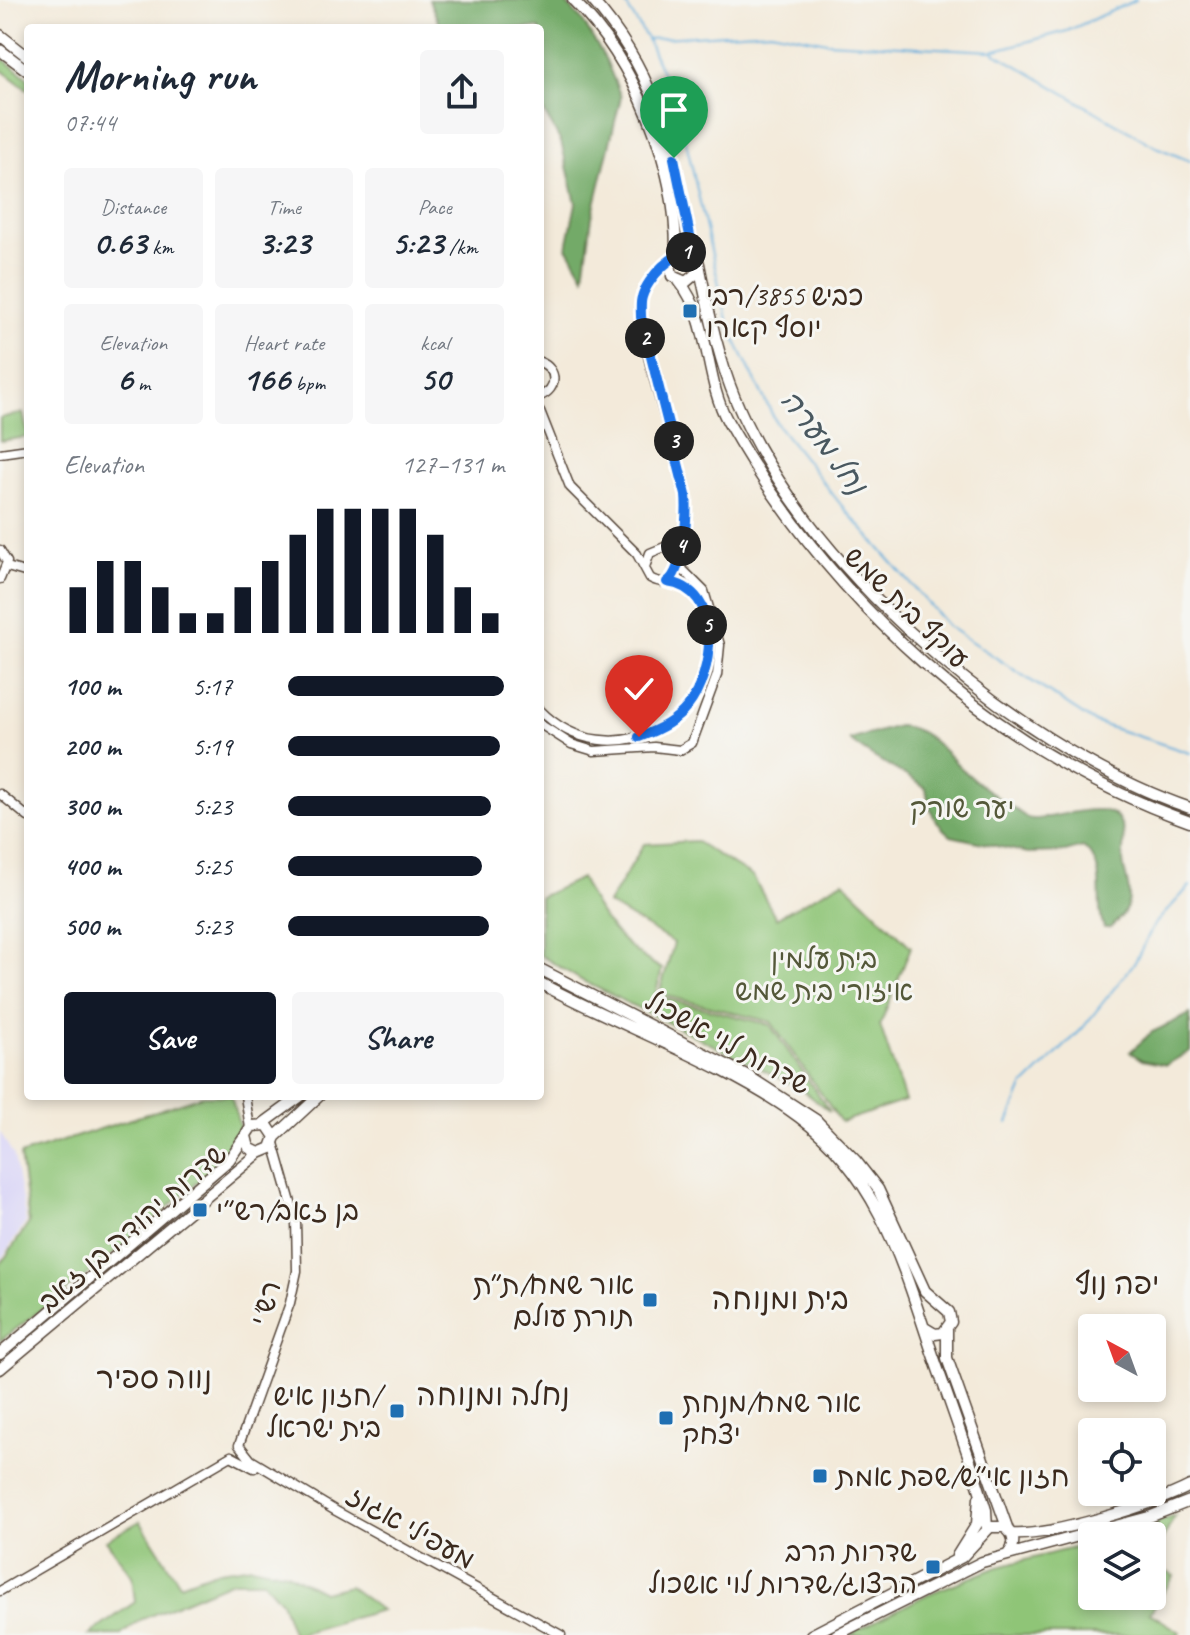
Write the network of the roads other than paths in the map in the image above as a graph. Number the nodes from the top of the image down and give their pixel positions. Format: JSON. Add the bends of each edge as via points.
{"nodes":[{"id":1,"x":573,"y":0,"type":"edge"},
{"id":2,"x":592,"y":0,"type":"edge"},
{"id":3,"x":598,"y":0,"type":"edge"},
{"id":4,"x":604,"y":14,"type":"junction"},
{"id":5,"x":0,"y":35,"type":"edge"},
{"id":6,"x":0,"y":50,"type":"edge"},
{"id":7,"x":24,"y":54,"type":"edge"},
{"id":8,"x":24,"y":68,"type":"edge"},
{"id":9,"x":694,"y":255,"type":"junction"},
{"id":10,"x":674,"y":257,"type":"junction"},
{"id":11,"x":699,"y":271,"type":"junction"},
{"id":12,"x":677,"y":280,"type":"junction"},
{"id":13,"x":647,"y":285,"type":"junction"},
{"id":14,"x":544,"y":364,"type":"edge"},
{"id":15,"x":544,"y":393,"type":"edge"},
{"id":16,"x":544,"y":420,"type":"edge"},
{"id":17,"x":24,"y":450,"type":"edge"},
{"id":18,"x":0,"y":453,"type":"edge"},
{"id":19,"x":685,"y":529,"type":"junction"},
{"id":20,"x":632,"y":548,"type":"junction"},
{"id":21,"x":657,"y":549,"type":"junction"},
{"id":22,"x":0,"y":550,"type":"edge"},
{"id":23,"x":679,"y":565,"type":"junction"},
{"id":24,"x":7,"y":567,"type":"junction"},
{"id":25,"x":645,"y":568,"type":"junction"},
{"id":26,"x":24,"y":572,"type":"edge"},
{"id":27,"x":0,"y":579,"type":"edge"},
{"id":28,"x":667,"y":582,"type":"junction"},
{"id":29,"x":544,"y":713,"type":"edge"},
{"id":30,"x":673,"y":719,"type":"junction"},
{"id":31,"x":665,"y":725,"type":"junction"},
{"id":32,"x":544,"y":727,"type":"edge"},
{"id":33,"x":695,"y":733,"type":"junction"},
{"id":34,"x":674,"y":749,"type":"junction"},
{"id":35,"x":0,"y":794,"type":"edge"},
{"id":36,"x":1190,"y":808,"type":"edge"},
{"id":37,"x":24,"y":814,"type":"edge"},
{"id":38,"x":1190,"y":822,"type":"edge"},
{"id":39,"x":544,"y":971,"type":"edge"},
{"id":40,"x":544,"y":985,"type":"edge"},
{"id":41,"x":246,"y":1100,"type":"edge"},
{"id":42,"x":247,"y":1100,"type":"edge"},
{"id":43,"x":295,"y":1100,"type":"edge"},
{"id":44,"x":315,"y":1100,"type":"edge"},
{"id":45,"x":263,"y":1123,"type":"junction"},
{"id":46,"x":248,"y":1132,"type":"junction"},
{"id":47,"x":275,"y":1139,"type":"junction"},
{"id":48,"x":260,"y":1154,"type":"junction"},
{"id":49,"x":281,"y":1169,"type":"junction"},
{"id":50,"x":942,"y":1307,"type":"junction"},
{"id":51,"x":924,"y":1322,"type":"junction"},
{"id":52,"x":947,"y":1330,"type":"junction"},
{"id":53,"x":0,"y":1354,"type":"edge"},
{"id":54,"x":0,"y":1369,"type":"edge"},
{"id":55,"x":238,"y":1453,"type":"junction"},
{"id":56,"x":978,"y":1484,"type":"junction"},
{"id":57,"x":1190,"y":1486,"type":"edge"},
{"id":58,"x":1190,"y":1501,"type":"edge"},
{"id":59,"x":1010,"y":1532,"type":"junction"},
{"id":60,"x":984,"y":1534,"type":"junction"},
{"id":61,"x":1008,"y":1554,"type":"junction"},
{"id":62,"x":993,"y":1558,"type":"junction"},
{"id":63,"x":946,"y":1566,"type":"junction"},
{"id":64,"x":0,"y":1591,"type":"edge"},
{"id":65,"x":551,"y":1635,"type":"edge"},
{"id":66,"x":561,"y":1635,"type":"edge"},
{"id":67,"x":811,"y":1635,"type":"edge"},
{"id":68,"x":836,"y":1635,"type":"edge"}],
"edges":[{"from":1,"to":10,"type":"main road","via":[[612,45],[642,100],[666,182]]},
{"from":2,"to":4,"type":"main road"},
{"from":3,"to":4,"type":"main road"},
{"from":4,"to":9,"type":"main road","via":[[634,54],[658,106]]},
{"from":5,"to":7,"type":"main road"},
{"from":6,"to":8,"type":"main road"},
{"from":9,"to":10,"type":"main road","via":[[683,252]]},
{"from":9,"to":11,"type":"main road"},
{"from":10,"to":12,"type":"main road","via":[[669,268]]},
{"from":10,"to":13,"type":"street"},
{"from":11,"to":12,"type":"main road","via":[[693,279]]},
{"from":11,"to":36,"type":"main road","name":"עוקף בית שמש","via":[[739,414],[774,472],[882,607],[1012,715],[1060,746]]},
{"from":12,"to":13,"type":"street","via":[[661,278]]},
{"from":12,"to":38,"type":"main road","name":"עוקף בית שמש","via":[[693,300],[726,419],[816,550],[873,615],[1003,727],[1106,784]]},
{"from":13,"to":19,"type":"street","via":[[641,317],[685,486]]},
{"from":14,"to":15,"type":"street","via":[[554,376]]},
{"from":16,"to":20,"type":"street","via":[[570,487]]},
{"from":17,"to":18,"type":"street"},
{"from":19,"to":21,"type":"street","via":[[672,544]]},
{"from":19,"to":23,"type":"street"},
{"from":20,"to":21,"type":"street"},
{"from":20,"to":25,"type":"street"},
{"from":21,"to":23,"type":"street","via":[[674,554]]},
{"from":21,"to":25,"type":"street","via":[[646,557]]},
{"from":22,"to":24,"type":"street"},
{"from":23,"to":28,"type":"street"},
{"from":23,"to":33,"type":"street","via":[[704,591],[720,645],[717,675]]},
{"from":24,"to":26,"type":"street"},
{"from":24,"to":27,"type":"street"},
{"from":25,"to":28,"type":"street","via":[[650,578]]},
{"from":28,"to":30,"type":"street","via":[[689,588],[699,600],[708,633],[703,674],[686,710]]},
{"from":29,"to":31,"type":"street","via":[[563,729],[595,741],[632,739]]},
{"from":30,"to":31,"type":"street"},
{"from":30,"to":33,"type":"street","via":[[688,721]]},
{"from":31,"to":34,"type":"street","via":[[664,740]]},
{"from":32,"to":34,"type":"street","via":[[594,751]]},
{"from":33,"to":34,"type":"street","via":[[689,746]]},
{"from":35,"to":37,"type":"street"},
{"from":39,"to":50,"type":"main road","name":"שדרות לוי אשכול","via":[[748,1076],[816,1120],[878,1189],[925,1291]]},
{"from":40,"to":51,"type":"main road","name":"שדרות לוי אשכול","via":[[744,1083],[812,1127],[870,1193]]},
{"from":41,"to":46,"type":"street"},
{"from":42,"to":45,"type":"street"},
{"from":43,"to":45,"type":"main road"},
{"from":44,"to":47,"type":"main road"},
{"from":45,"to":46,"type":"main road"},
{"from":45,"to":47,"type":"main road","via":[[272,1128]]},
{"from":46,"to":48,"type":"main road","via":[[249,1148]]},
{"from":46,"to":53,"type":"main road","name":"שדרות יהודה בן זאב","via":[[229,1160]]},
{"from":47,"to":48,"type":"main road"},
{"from":47,"to":49,"type":"street","name":"רש\"י"},
{"from":48,"to":49,"type":"street"},
{"from":48,"to":54,"type":"main road","name":"שדרות יהודה בן זאב"},
{"from":49,"to":55,"type":"street","name":"רש\"י","via":[[296,1220],[295,1285]]},
{"from":50,"to":51,"type":"main road","via":[[930,1307]]},
{"from":50,"to":52,"type":"main road","via":[[951,1319]]},
{"from":51,"to":52,"type":"main road","via":[[935,1334]]},
{"from":51,"to":56,"type":"main road","name":"שדרות לוי אשכול"},
{"from":52,"to":59,"type":"main road","via":[[945,1352]]},
{"from":55,"to":64,"type":"street"},
{"from":55,"to":65,"type":"street","name":"מעפילי אגוז"},
{"from":55,"to":66,"type":"street","name":"מעפילי אגוז"},
{"from":56,"to":60,"type":"main road","name":"שדרות לוי אשכול","via":[[986,1510]]},
{"from":56,"to":63,"type":"main road","via":[[977,1524],[969,1542]]},
{"from":57,"to":59,"type":"main road","via":[[1035,1533]]},
{"from":58,"to":61,"type":"main road"},
{"from":59,"to":60,"type":"main road","via":[[995,1526]]},
{"from":59,"to":61,"type":"main road","via":[[1013,1545]]},
{"from":60,"to":62,"type":"main road","via":[[985,1553]]},
{"from":60,"to":63,"type":"main road"},
{"from":61,"to":62,"type":"main road"},
{"from":62,"to":68,"type":"main road"},
{"from":63,"to":67,"type":"main road"}]}
